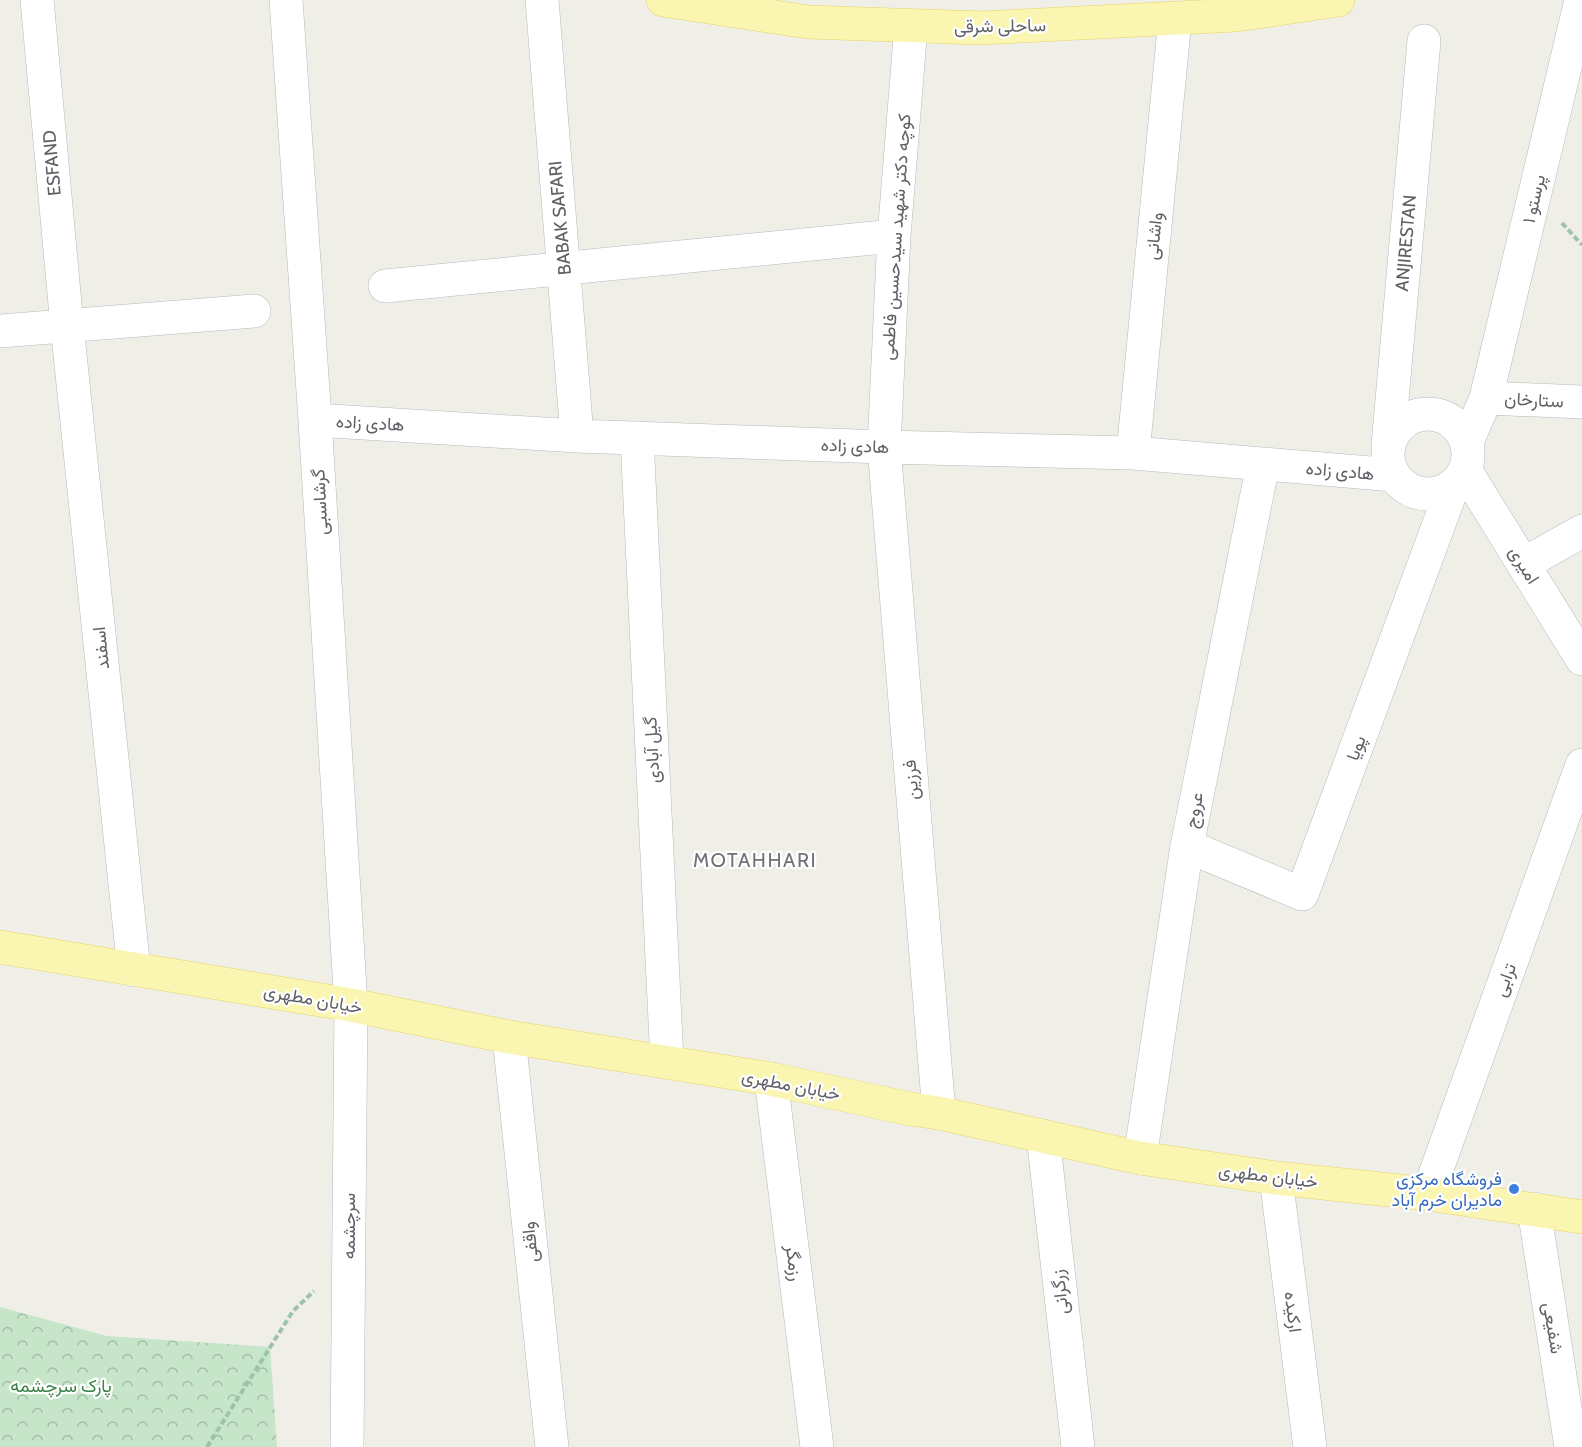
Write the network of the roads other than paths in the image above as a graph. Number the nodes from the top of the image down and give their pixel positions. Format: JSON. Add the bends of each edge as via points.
{"nodes":[{"id":1,"x":37,"y":0,"type":"edge"},
{"id":2,"x":286,"y":0,"type":"edge"},
{"id":3,"x":542,"y":0,"type":"edge"},
{"id":4,"x":663,"y":0,"type":"edge"},
{"id":5,"x":1338,"y":0,"type":"edge"},
{"id":6,"x":1581,"y":0,"type":"edge"},
{"id":7,"x":1175,"y":19,"type":"junction"},
{"id":8,"x":911,"y":26,"type":"junction"},
{"id":9,"x":1424,"y":41,"type":"dead end"},
{"id":10,"x":894,"y":236,"type":"junction"},
{"id":11,"x":564,"y":269,"type":"junction"},
{"id":12,"x":386,"y":286,"type":"dead end"},
{"id":13,"x":254,"y":311,"type":"dead end"},
{"id":14,"x":67,"y":326,"type":"junction"},
{"id":15,"x":0,"y":332,"type":"edge"},
{"id":16,"x":1486,"y":398,"type":"junction"},
{"id":17,"x":1582,"y":402,"type":"edge"},
{"id":18,"x":315,"y":420,"type":"junction"},
{"id":19,"x":577,"y":436,"type":"junction"},
{"id":20,"x":637,"y":438,"type":"junction"},
{"id":21,"x":884,"y":447,"type":"junction"},
{"id":22,"x":1133,"y":453,"type":"junction"},
{"id":23,"x":1391,"y":460,"type":"junction"},
{"id":24,"x":1263,"y":464,"type":"junction"},
{"id":25,"x":1462,"y":466,"type":"junction"},
{"id":26,"x":1582,"y":531,"type":"edge"},
{"id":27,"x":1524,"y":564,"type":"junction"},
{"id":28,"x":1582,"y":660,"type":"edge"},
{"id":29,"x":1582,"y":765,"type":"edge"},
{"id":30,"x":1187,"y":846,"type":"junction"},
{"id":31,"x":0,"y":947,"type":"edge"},
{"id":32,"x":134,"y":970,"type":"junction"},
{"id":33,"x":351,"y":1005,"type":"junction"},
{"id":34,"x":509,"y":1037,"type":"junction"},
{"id":35,"x":667,"y":1062,"type":"junction"},
{"id":36,"x":771,"y":1079,"type":"junction"},
{"id":37,"x":939,"y":1113,"type":"junction"},
{"id":38,"x":1043,"y":1136,"type":"junction"},
{"id":39,"x":1140,"y":1158,"type":"junction"},
{"id":40,"x":1276,"y":1178,"type":"junction"},
{"id":41,"x":1428,"y":1194,"type":"junction"},
{"id":42,"x":1534,"y":1209,"type":"junction"},
{"id":43,"x":1582,"y":1217,"type":"edge"},
{"id":44,"x":347,"y":1447,"type":"edge"},
{"id":45,"x":552,"y":1447,"type":"edge"},
{"id":46,"x":817,"y":1447,"type":"edge"},
{"id":47,"x":1078,"y":1447,"type":"edge"},
{"id":48,"x":1310,"y":1447,"type":"edge"},
{"id":49,"x":1571,"y":1447,"type":"edge"}],
"edges":[{"from":1,"to":14,"type":"street","name":"ESFAND"},
{"from":2,"to":18,"type":"street","name":"گرشاسبی"},
{"from":3,"to":11,"type":"street","name":"BABAK SAFARI"},
{"from":4,"to":8,"type":"main road","name":"ساحلی شرقی","via":[[808,22]]},
{"from":5,"to":7,"type":"main road","name":"ساحلی شرقی","via":[[1236,15]]},
{"from":6,"to":16,"type":"street","name":"پرستو ۱"},
{"from":7,"to":8,"type":"main road","name":"ساحلی شرقی","via":[[982,28]]},
{"from":7,"to":22,"type":"street","name":"واشانی"},
{"from":8,"to":10,"type":"street","name":"کوچه دکتر شهید سیدحسین فاطمی"},
{"from":9,"to":23,"type":"street","name":"ANJIRESTAN"},
{"from":10,"to":11,"type":"street"},
{"from":10,"to":21,"type":"street","name":"کوچه دکتر شهید سیدحسین فاطمی"},
{"from":11,"to":12,"type":"street"},
{"from":11,"to":19,"type":"street","name":"BABAK SAFARI"},
{"from":13,"to":14,"type":"street"},
{"from":14,"to":15,"type":"street"},
{"from":14,"to":32,"type":"street","name":"اسفند"},
{"from":16,"to":17,"type":"street","name":"ستارخان"},
{"from":16,"to":25,"type":"street","name":"پرستو ۱"},
{"from":18,"to":19,"type":"street","name":"هادی زاده"},
{"from":18,"to":33,"type":"street","name":"گرشاسبی"},
{"from":19,"to":20,"type":"street","name":"هادی زاده"},
{"from":20,"to":21,"type":"street","name":"هادی زاده"},
{"from":20,"to":35,"type":"street","name":"گیل آبادی"},
{"from":21,"to":22,"type":"street","name":"هادی زاده"},
{"from":21,"to":37,"type":"street","name":"فرزین"},
{"from":22,"to":24,"type":"street","name":"هادی زاده"},
{"from":23,"to":24,"type":"street","name":"هادی زاده"},
{"from":23,"to":25,"type":"street","via":[[1406,487],[1421,494],[1438,493]]},
{"from":23,"to":25,"type":"street","via":[[1396,429],[1409,418],[1426,413],[1444,416],[1458,426]]},
{"from":24,"to":30,"type":"street","name":"عروج"},
{"from":25,"to":27,"type":"street","name":"امیری"},
{"from":25,"to":30,"type":"street","name":"پویا","via":[[1302,894]]},
{"from":26,"to":27,"type":"street"},
{"from":27,"to":28,"type":"street","name":"امیری"},
{"from":29,"to":41,"type":"street","name":"ترابی"},
{"from":30,"to":39,"type":"street","name":"عروج"},
{"from":31,"to":32,"type":"main road","name":"خیابان مطهری"},
{"from":32,"to":33,"type":"main road","name":"خیابان مطهری"},
{"from":33,"to":34,"type":"main road","name":"خیابان مطهری"},
{"from":33,"to":44,"type":"street","name":"سرچشمه"},
{"from":34,"to":35,"type":"main road","name":"خیابان مطهری"},
{"from":34,"to":45,"type":"street","name":"واقفی"},
{"from":35,"to":36,"type":"main road","name":"خیابان مطهری"},
{"from":36,"to":37,"type":"main road","name":"خیابان مطهری"},
{"from":36,"to":46,"type":"street","name":"رزمگر"},
{"from":37,"to":38,"type":"main road","name":"خیابان مطهری"},
{"from":38,"to":39,"type":"main road","name":"خیابان مطهری"},
{"from":38,"to":47,"type":"street","name":"زرگرانی"},
{"from":39,"to":40,"type":"main road","name":"خیابان مطهری"},
{"from":40,"to":41,"type":"main road","name":"خیابان مطهری"},
{"from":40,"to":48,"type":"street","name":"ارکیده"},
{"from":41,"to":42,"type":"main road","name":"خیابان مطهری"},
{"from":42,"to":43,"type":"main road","name":"خیابان مطهری"},
{"from":42,"to":49,"type":"street","name":"شفیعی"}]}
